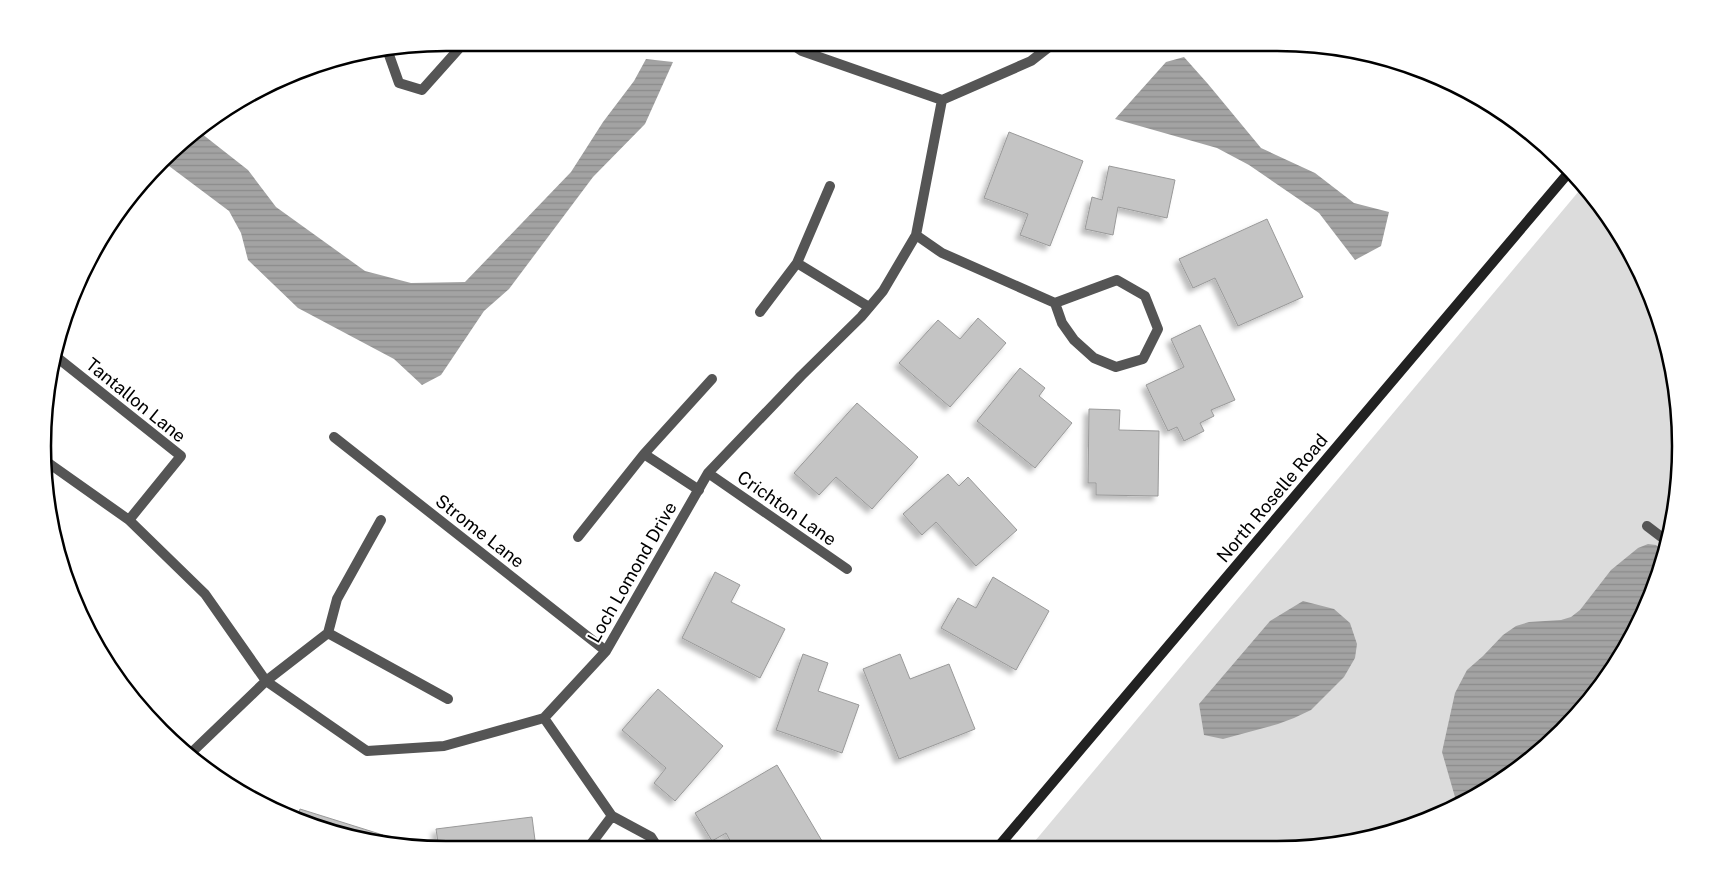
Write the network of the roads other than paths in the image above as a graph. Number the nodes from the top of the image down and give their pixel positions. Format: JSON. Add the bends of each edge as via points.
{"nodes":[{"id":1,"x":456,"y":51,"type":"edge"},
{"id":2,"x":802,"y":51,"type":"edge"},
{"id":3,"x":1044,"y":51,"type":"edge"},
{"id":4,"x":389,"y":56,"type":"edge"},
{"id":5,"x":942,"y":100,"type":"junction"},
{"id":6,"x":1565,"y":176,"type":"edge"},
{"id":7,"x":830,"y":186,"type":"dead end"},
{"id":8,"x":916,"y":235,"type":"junction"},
{"id":9,"x":797,"y":263,"type":"junction"},
{"id":10,"x":1055,"y":303,"type":"junction"},
{"id":11,"x":869,"y":307,"type":"junction"},
{"id":12,"x":760,"y":312,"type":"dead end"},
{"id":13,"x":61,"y":361,"type":"edge"},
{"id":14,"x":712,"y":379,"type":"dead end"},
{"id":15,"x":334,"y":437,"type":"dead end"},
{"id":16,"x":644,"y":454,"type":"junction"},
{"id":17,"x":52,"y":465,"type":"edge"},
{"id":18,"x":708,"y":473,"type":"junction"},
{"id":19,"x":699,"y":490,"type":"junction"},
{"id":20,"x":128,"y":520,"type":"junction"},
{"id":21,"x":381,"y":520,"type":"dead end"},
{"id":22,"x":1647,"y":526,"type":"dead end"},
{"id":23,"x":578,"y":537,"type":"dead end"},
{"id":24,"x":1661,"y":537,"type":"edge"},
{"id":25,"x":847,"y":570,"type":"dead end"},
{"id":26,"x":328,"y":634,"type":"junction"},
{"id":27,"x":606,"y":651,"type":"junction"},
{"id":28,"x":266,"y":681,"type":"junction"},
{"id":29,"x":448,"y":699,"type":"dead end"},
{"id":30,"x":544,"y":718,"type":"junction"},
{"id":31,"x":194,"y":750,"type":"edge"},
{"id":32,"x":612,"y":816,"type":"junction"},
{"id":33,"x":593,"y":841,"type":"edge"},
{"id":34,"x":654,"y":841,"type":"edge"},
{"id":35,"x":1003,"y":841,"type":"edge"}],
"edges":[{"from":1,"to":4,"type":"street","via":[[422,90],[399,84]]},
{"from":2,"to":5,"type":"street"},
{"from":3,"to":5,"type":"street","via":[[1031,61]]},
{"from":5,"to":8,"type":"street","name":"Loch Lomond Drive"},
{"from":6,"to":35,"type":"main road","name":"North Roselle Road"},
{"from":7,"to":9,"type":"street"},
{"from":8,"to":10,"type":"street","via":[[942,253]]},
{"from":8,"to":11,"type":"street","name":"Loch Lomond Drive","via":[[883,291]]},
{"from":9,"to":11,"type":"street"},
{"from":9,"to":12,"type":"street"},
{"from":10,"to":10,"type":"street","via":[[1117,280],[1145,296],[1158,329],[1142,359],[1116,366],[1094,358],[1074,340],[1062,323]]},
{"from":11,"to":18,"type":"street","name":"Loch Lomond Drive"},
{"from":13,"to":20,"type":"street","name":"Tantallon Lane","via":[[181,456]]},
{"from":14,"to":16,"type":"street"},
{"from":15,"to":27,"type":"street","name":"Strome Lane"},
{"from":16,"to":19,"type":"street"},
{"from":16,"to":23,"type":"street"},
{"from":17,"to":20,"type":"street"},
{"from":18,"to":19,"type":"street","name":"Loch Lomond Drive"},
{"from":18,"to":25,"type":"street","name":"Crichton Lane"},
{"from":19,"to":27,"type":"street","name":"Loch Lomond Drive"},
{"from":20,"to":28,"type":"street","via":[[205,594]]},
{"from":21,"to":26,"type":"street","via":[[337,600]]},
{"from":22,"to":24,"type":"street"},
{"from":26,"to":28,"type":"street"},
{"from":26,"to":29,"type":"street"},
{"from":27,"to":30,"type":"street","name":"Loch Lomond Drive"},
{"from":28,"to":30,"type":"street","via":[[368,751],[444,746]]},
{"from":28,"to":31,"type":"street"},
{"from":30,"to":32,"type":"street"},
{"from":32,"to":33,"type":"street"},
{"from":32,"to":34,"type":"street"}]}
